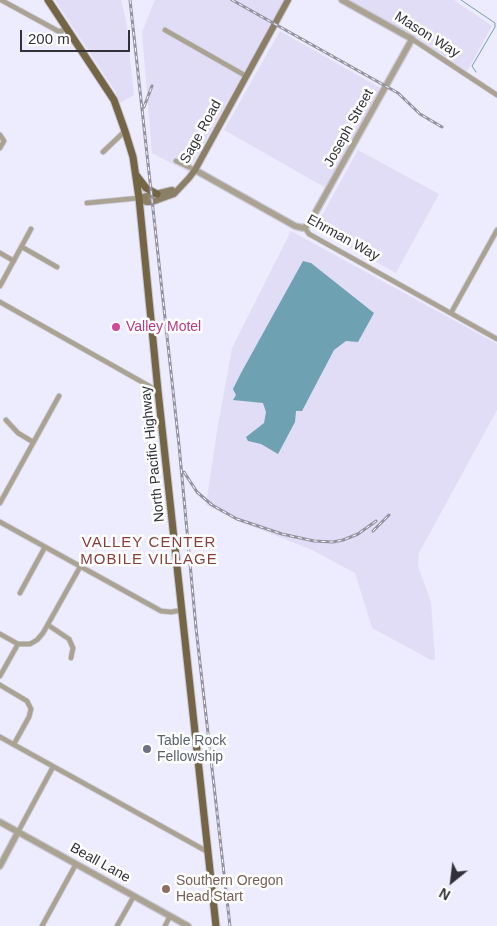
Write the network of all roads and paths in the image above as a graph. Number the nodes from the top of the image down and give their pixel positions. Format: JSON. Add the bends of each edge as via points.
{"nodes":[{"id":1,"x":1,"y":0,"type":"edge"},
{"id":2,"x":48,"y":0,"type":"edge"},
{"id":3,"x":288,"y":0,"type":"edge"},
{"id":4,"x":342,"y":0,"type":"edge"},
{"id":5,"x":67,"y":28,"type":"junction"},
{"id":6,"x":165,"y":30,"type":"dead end"},
{"id":7,"x":412,"y":40,"type":"junction"},
{"id":8,"x":246,"y":76,"type":"junction"},
{"id":9,"x":497,"y":95,"type":"edge"},
{"id":10,"x":125,"y":131,"type":"junction"},
{"id":11,"x":2,"y":137,"type":"edge"},
{"id":12,"x":0,"y":148,"type":"edge"},
{"id":13,"x":103,"y":152,"type":"dead end"},
{"id":14,"x":176,"y":161,"type":"dead end"},
{"id":15,"x":195,"y":170,"type":"junction"},
{"id":16,"x":135,"y":172,"type":"junction"},
{"id":17,"x":180,"y":187,"type":"junction"},
{"id":18,"x":157,"y":194,"type":"junction"},
{"id":19,"x":139,"y":198,"type":"junction"},
{"id":20,"x":87,"y":203,"type":"dead end"},
{"id":21,"x":305,"y":228,"type":"junction"},
{"id":22,"x":31,"y":229,"type":"dead end"},
{"id":23,"x":497,"y":230,"type":"edge"},
{"id":24,"x":22,"y":247,"type":"junction"},
{"id":25,"x":0,"y":253,"type":"edge"},
{"id":26,"x":14,"y":261,"type":"junction"},
{"id":27,"x":57,"y":267,"type":"dead end"},
{"id":28,"x":0,"y":286,"type":"edge"},
{"id":29,"x":0,"y":302,"type":"edge"},
{"id":30,"x":451,"y":313,"type":"junction"},
{"id":31,"x":497,"y":339,"type":"edge"},
{"id":32,"x":158,"y":391,"type":"junction"},
{"id":33,"x":59,"y":396,"type":"dead end"},
{"id":34,"x":6,"y":420,"type":"dead end"},
{"id":35,"x":34,"y":442,"type":"junction"},
{"id":36,"x":0,"y":503,"type":"edge"},
{"id":37,"x":0,"y":522,"type":"edge"},
{"id":38,"x":45,"y":547,"type":"junction"},
{"id":39,"x":80,"y":567,"type":"junction"},
{"id":40,"x":20,"y":592,"type":"dead end"},
{"id":41,"x":182,"y":610,"type":"junction"},
{"id":42,"x":48,"y":625,"type":"junction"},
{"id":43,"x":0,"y":634,"type":"edge"},
{"id":44,"x":18,"y":644,"type":"junction"},
{"id":45,"x":71,"y":658,"type":"dead end"},
{"id":46,"x":0,"y":676,"type":"edge"},
{"id":47,"x":0,"y":685,"type":"edge"},
{"id":48,"x":0,"y":737,"type":"edge"},
{"id":49,"x":14,"y":744,"type":"junction"},
{"id":50,"x":53,"y":767,"type":"junction"},
{"id":51,"x":0,"y":822,"type":"edge"},
{"id":52,"x":18,"y":832,"type":"junction"},
{"id":53,"x":208,"y":852,"type":"junction"},
{"id":54,"x":76,"y":864,"type":"junction"},
{"id":55,"x":0,"y":866,"type":"edge"},
{"id":56,"x":134,"y":896,"type":"junction"},
{"id":57,"x":170,"y":916,"type":"junction"},
{"id":58,"x":42,"y":926,"type":"edge"},
{"id":59,"x":117,"y":926,"type":"edge"},
{"id":60,"x":165,"y":926,"type":"edge"},
{"id":61,"x":188,"y":926,"type":"edge"},
{"id":62,"x":216,"y":926,"type":"edge"}],
"edges":[{"from":1,"to":5,"type":"street","via":[[58,31]]},
{"from":2,"to":5,"type":"main road","name":"North Pacific Highway"},
{"from":3,"to":8,"type":"main road","name":"Sage Road"},
{"from":4,"to":7,"type":"street","name":"Mason Way"},
{"from":5,"to":10,"type":"main road","name":"North Pacific Highway","via":[[110,95]]},
{"from":6,"to":8,"type":"street"},
{"from":7,"to":9,"type":"street","name":"Mason Way"},
{"from":7,"to":21,"type":"street","name":"Joseph Street","via":[[312,221]]},
{"from":8,"to":15,"type":"main road","name":"Sage Road"},
{"from":10,"to":13,"type":"street"},
{"from":10,"to":16,"type":"main road","name":"North Pacific Highway"},
{"from":11,"to":12,"type":"street"},
{"from":14,"to":15,"type":"street","name":"Ehrman Way"},
{"from":15,"to":17,"type":"main road","name":"Sage Road"},
{"from":15,"to":21,"type":"street","name":"Ehrman Way","via":[[295,226]]},
{"from":16,"to":18,"type":"main road","via":[[146,188]]},
{"from":16,"to":19,"type":"main road","name":"North Pacific Highway"},
{"from":17,"to":18,"type":"main road"},
{"from":17,"to":19,"type":"main road","name":"Sage Road","via":[[174,194],[152,202]]},
{"from":18,"to":19,"type":"main road"},
{"from":19,"to":20,"type":"street","name":"Sage Road"},
{"from":19,"to":32,"type":"main road","name":"North Pacific Highway"},
{"from":21,"to":30,"type":"street","name":"Ehrman Way","via":[[310,234]]},
{"from":22,"to":24,"type":"street"},
{"from":23,"to":30,"type":"street"},
{"from":24,"to":26,"type":"street"},
{"from":24,"to":27,"type":"street"},
{"from":25,"to":26,"type":"street"},
{"from":26,"to":28,"type":"street"},
{"from":29,"to":32,"type":"street"},
{"from":30,"to":31,"type":"street","name":"Ehrman Way"},
{"from":32,"to":41,"type":"main road","name":"North Pacific Highway"},
{"from":33,"to":35,"type":"street"},
{"from":34,"to":35,"type":"street","via":[[18,433]]},
{"from":35,"to":36,"type":"street"},
{"from":37,"to":38,"type":"street"},
{"from":38,"to":39,"type":"street"},
{"from":38,"to":40,"type":"street"},
{"from":39,"to":41,"type":"street","via":[[161,611]]},
{"from":39,"to":42,"type":"street"},
{"from":41,"to":53,"type":"main road","name":"North Pacific Highway"},
{"from":42,"to":44,"type":"street","via":[[34,642]]},
{"from":42,"to":45,"type":"street","via":[[69,638],[73,648]]},
{"from":43,"to":44,"type":"street"},
{"from":44,"to":46,"type":"street"},
{"from":47,"to":49,"type":"street","via":[[27,701],[31,709]]},
{"from":48,"to":49,"type":"street"},
{"from":49,"to":50,"type":"street"},
{"from":50,"to":52,"type":"street"},
{"from":50,"to":53,"type":"street"},
{"from":51,"to":52,"type":"street","name":"Beall Lane"},
{"from":52,"to":54,"type":"street","name":"Beall Lane"},
{"from":52,"to":55,"type":"street"},
{"from":53,"to":62,"type":"main road","name":"North Pacific Highway"},
{"from":54,"to":56,"type":"street","name":"Beall Lane"},
{"from":54,"to":58,"type":"street"},
{"from":56,"to":57,"type":"street","name":"Beall Lane"},
{"from":56,"to":59,"type":"street"},
{"from":57,"to":60,"type":"street"},
{"from":57,"to":61,"type":"street","name":"Beall Lane"}]}
